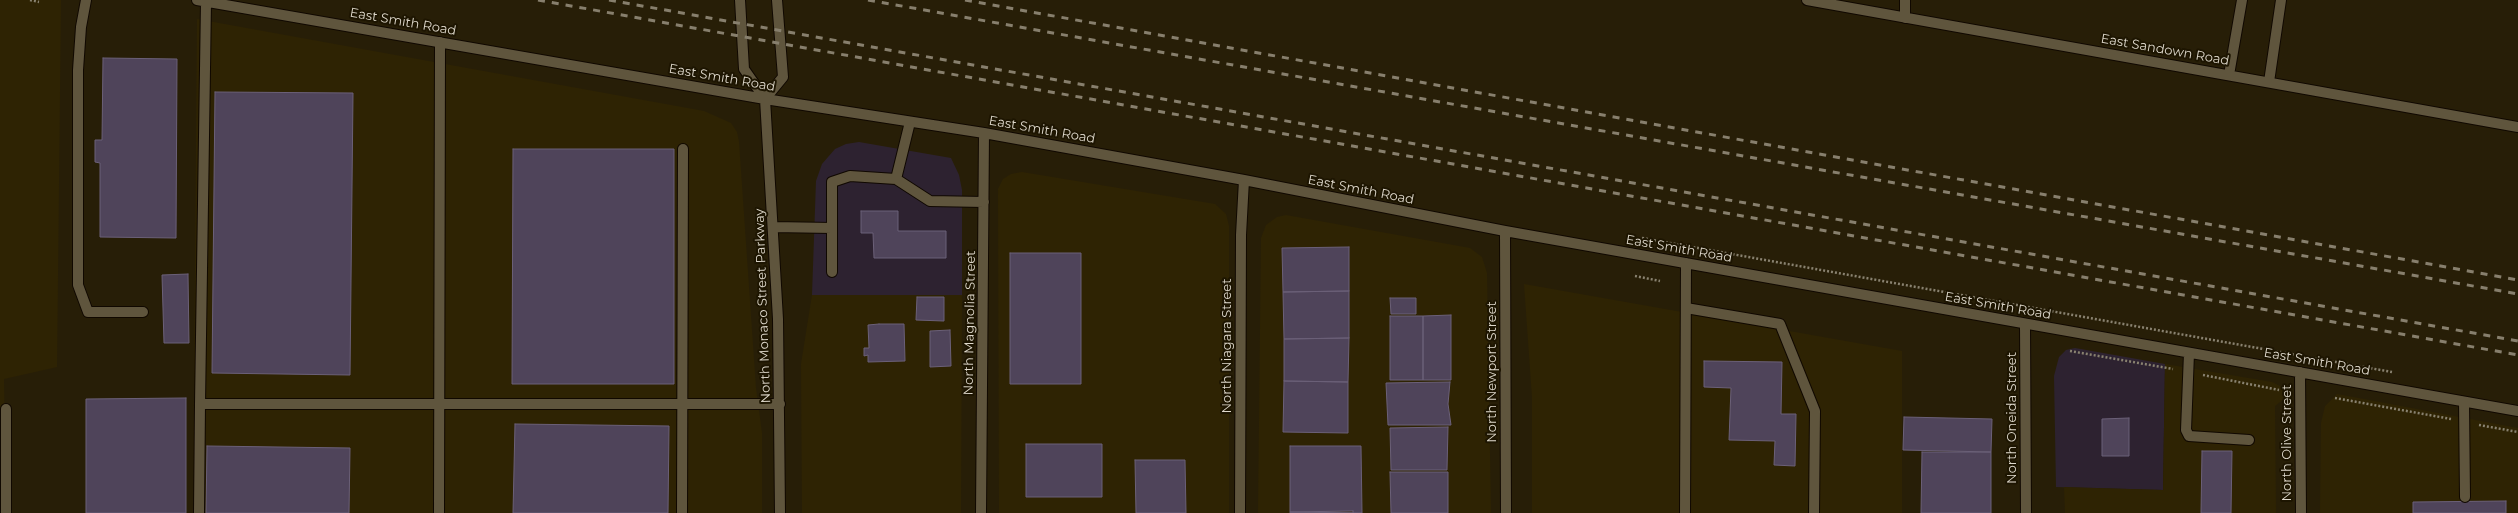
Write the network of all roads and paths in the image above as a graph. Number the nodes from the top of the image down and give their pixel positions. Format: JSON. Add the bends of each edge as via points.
{"nodes":[{"id":1,"x":30,"y":0,"type":"edge"},
{"id":2,"x":86,"y":0,"type":"edge"},
{"id":3,"x":740,"y":0,"type":"edge"},
{"id":4,"x":777,"y":0,"type":"edge"},
{"id":5,"x":1807,"y":0,"type":"edge"},
{"id":6,"x":1905,"y":0,"type":"edge"},
{"id":7,"x":2242,"y":0,"type":"edge"},
{"id":8,"x":2281,"y":0,"type":"edge"},
{"id":9,"x":202,"y":1,"type":"edge"},
{"id":10,"x":39,"y":2,"type":"dead end"},
{"id":11,"x":1905,"y":18,"type":"junction"},
{"id":12,"x":440,"y":42,"type":"junction"},
{"id":13,"x":2229,"y":75,"type":"junction"},
{"id":14,"x":2269,"y":82,"type":"junction"},
{"id":15,"x":765,"y":99,"type":"junction"},
{"id":16,"x":910,"y":122,"type":"junction"},
{"id":17,"x":2518,"y":127,"type":"edge"},
{"id":18,"x":984,"y":133,"type":"junction"},
{"id":19,"x":683,"y":149,"type":"dead end"},
{"id":20,"x":896,"y":179,"type":"junction"},
{"id":21,"x":1244,"y":180,"type":"junction"},
{"id":22,"x":984,"y":202,"type":"junction"},
{"id":23,"x":773,"y":227,"type":"junction"},
{"id":24,"x":832,"y":228,"type":"junction"},
{"id":25,"x":1505,"y":231,"type":"junction"},
{"id":26,"x":1642,"y":238,"type":"dead end"},
{"id":27,"x":1686,"y":263,"type":"junction"},
{"id":28,"x":832,"y":272,"type":"dead end"},
{"id":29,"x":1635,"y":276,"type":"dead end"},
{"id":30,"x":1660,"y":281,"type":"dead end"},
{"id":31,"x":1686,"y":308,"type":"junction"},
{"id":32,"x":143,"y":312,"type":"dead end"},
{"id":33,"x":2025,"y":324,"type":"junction"},
{"id":34,"x":2070,"y":351,"type":"dead end"},
{"id":35,"x":2189,"y":352,"type":"junction"},
{"id":36,"x":2173,"y":369,"type":"dead end"},
{"id":37,"x":2300,"y":372,"type":"junction"},
{"id":38,"x":2394,"y":372,"type":"dead end"},
{"id":39,"x":2199,"y":374,"type":"dead end"},
{"id":40,"x":2279,"y":390,"type":"dead end"},
{"id":41,"x":2335,"y":398,"type":"dead end"},
{"id":42,"x":2464,"y":402,"type":"junction"},
{"id":43,"x":200,"y":404,"type":"junction"},
{"id":44,"x":439,"y":404,"type":"junction"},
{"id":45,"x":683,"y":404,"type":"junction"},
{"id":46,"x":780,"y":404,"type":"junction"},
{"id":47,"x":6,"y":409,"type":"dead end"},
{"id":48,"x":2518,"y":411,"type":"edge"},
{"id":49,"x":2465,"y":422,"type":"junction"},
{"id":50,"x":2518,"y":432,"type":"edge"},
{"id":51,"x":2249,"y":440,"type":"dead end"},
{"id":52,"x":2465,"y":497,"type":"dead end"},
{"id":53,"x":6,"y":513,"type":"edge"},
{"id":54,"x":199,"y":513,"type":"edge"},
{"id":55,"x":439,"y":513,"type":"edge"},
{"id":56,"x":682,"y":513,"type":"edge"},
{"id":57,"x":780,"y":513,"type":"edge"},
{"id":58,"x":981,"y":513,"type":"edge"},
{"id":59,"x":1240,"y":513,"type":"edge"},
{"id":60,"x":1506,"y":513,"type":"edge"},
{"id":61,"x":1685,"y":513,"type":"edge"},
{"id":62,"x":1814,"y":513,"type":"edge"},
{"id":63,"x":2026,"y":513,"type":"edge"},
{"id":64,"x":2301,"y":513,"type":"edge"}],
"edges":[{"from":1,"to":10,"type":"path"},
{"from":2,"to":32,"type":"street","via":[[78,70],[78,285],[88,312]]},
{"from":3,"to":15,"type":"street","via":[[744,69]]},
{"from":4,"to":15,"type":"street","via":[[783,77]]},
{"from":5,"to":11,"type":"street","name":"East Sandown Road"},
{"from":6,"to":11,"type":"street"},
{"from":7,"to":13,"type":"street"},
{"from":8,"to":14,"type":"street"},
{"from":9,"to":12,"type":"street","name":"East Smith Road"},
{"from":9,"to":43,"type":"street"},
{"from":11,"to":13,"type":"street","name":"East Sandown Road"},
{"from":12,"to":15,"type":"street","name":"East Smith Road"},
{"from":12,"to":44,"type":"street"},
{"from":13,"to":14,"type":"street","name":"East Sandown Road"},
{"from":14,"to":17,"type":"street","name":"East Sandown Road"},
{"from":15,"to":16,"type":"street","name":"East Smith Road"},
{"from":15,"to":23,"type":"street","name":"North Monaco Street Parkway"},
{"from":16,"to":18,"type":"street","name":"East Smith Road"},
{"from":16,"to":20,"type":"street"},
{"from":18,"to":21,"type":"street","name":"East Smith Road"},
{"from":18,"to":22,"type":"street","name":"North Magnolia Street"},
{"from":19,"to":45,"type":"street"},
{"from":20,"to":22,"type":"street","via":[[930,201]]},
{"from":20,"to":24,"type":"street","via":[[850,176],[832,182]]},
{"from":21,"to":25,"type":"street","name":"East Smith Road"},
{"from":21,"to":59,"type":"street","name":"North Niagara Street","via":[[1241,235]]},
{"from":22,"to":58,"type":"street","name":"North Magnolia Street"},
{"from":23,"to":24,"type":"street"},
{"from":23,"to":46,"type":"street","name":"North Monaco Street Parkway"},
{"from":24,"to":28,"type":"street"},
{"from":25,"to":27,"type":"street","name":"East Smith Road"},
{"from":25,"to":60,"type":"street","name":"North Newport Street"},
{"from":26,"to":38,"type":"path"},
{"from":27,"to":31,"type":"street"},
{"from":27,"to":33,"type":"street","name":"East Smith Road"},
{"from":29,"to":30,"type":"path"},
{"from":31,"to":61,"type":"street"},
{"from":31,"to":62,"type":"street","via":[[1780,324],[1815,411]]},
{"from":33,"to":35,"type":"street","name":"East Smith Road"},
{"from":33,"to":63,"type":"street","name":"North Oneida Street"},
{"from":34,"to":36,"type":"path"},
{"from":35,"to":37,"type":"street","name":"East Smith Road"},
{"from":35,"to":51,"type":"street","via":[[2186,430],[2189,436]]},
{"from":37,"to":42,"type":"street","name":"East Smith Road"},
{"from":37,"to":64,"type":"street","name":"North Olive Street"},
{"from":39,"to":40,"type":"path"},
{"from":41,"to":49,"type":"path"},
{"from":42,"to":48,"type":"street","name":"East Smith Road"},
{"from":42,"to":49,"type":"street"},
{"from":43,"to":44,"type":"street"},
{"from":43,"to":54,"type":"street"},
{"from":44,"to":45,"type":"street"},
{"from":44,"to":55,"type":"street"},
{"from":45,"to":46,"type":"street"},
{"from":45,"to":56,"type":"street"},
{"from":46,"to":57,"type":"street","name":"North Monaco Street Parkway"},
{"from":47,"to":53,"type":"street"},
{"from":49,"to":50,"type":"path"},
{"from":49,"to":52,"type":"street"}]}
